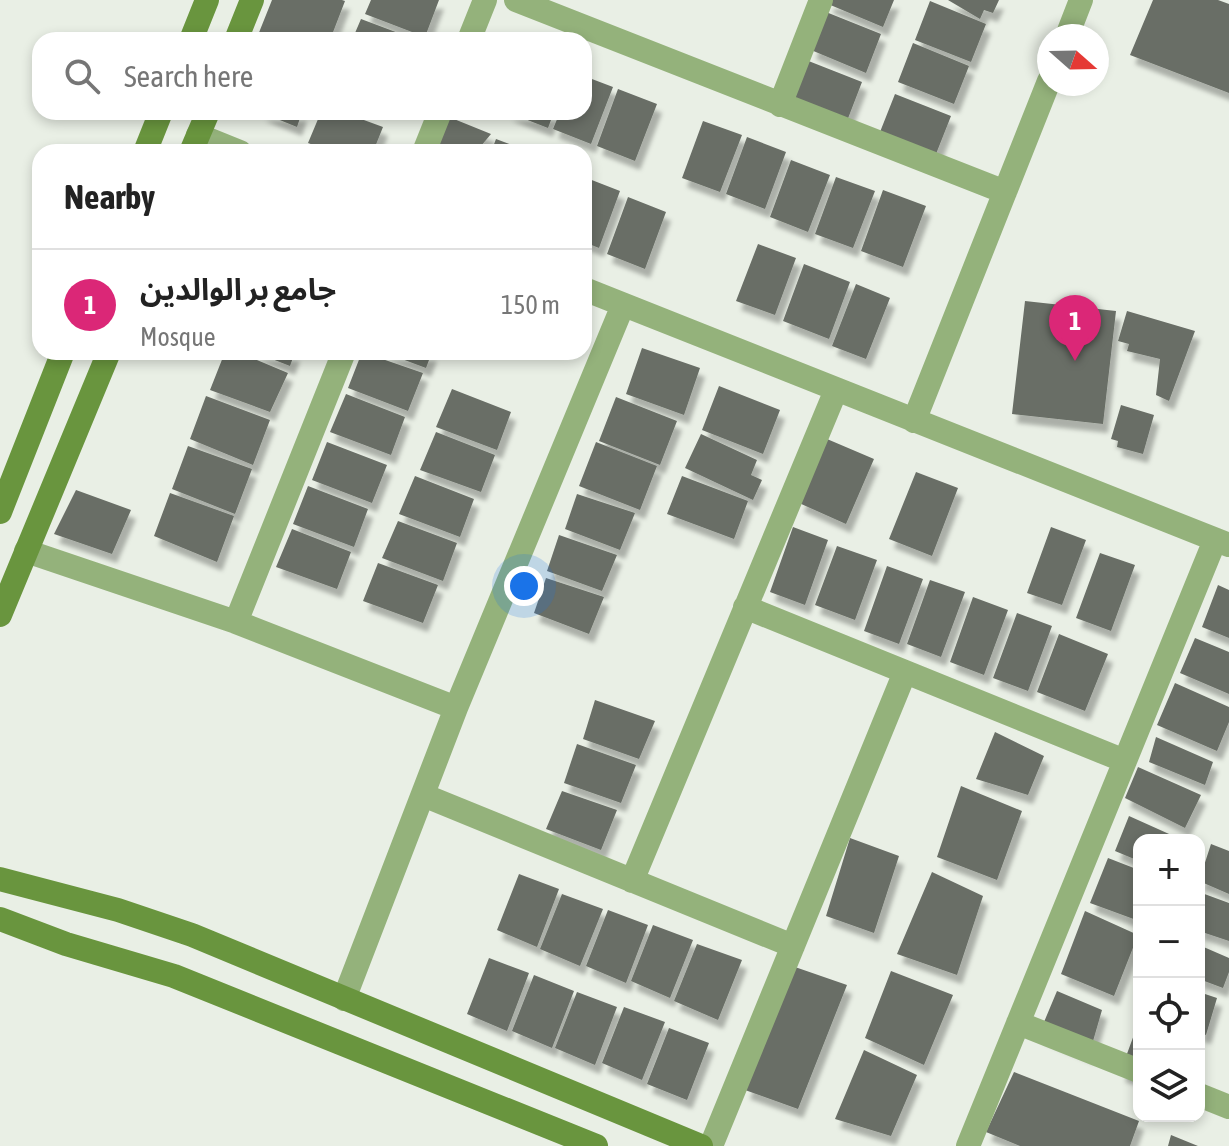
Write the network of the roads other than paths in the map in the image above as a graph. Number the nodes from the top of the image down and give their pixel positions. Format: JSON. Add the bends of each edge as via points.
{"nodes":[{"id":1,"x":207,"y":0,"type":"edge"},
{"id":2,"x":252,"y":0,"type":"edge"},
{"id":3,"x":485,"y":0,"type":"edge"},
{"id":4,"x":516,"y":0,"type":"edge"},
{"id":5,"x":821,"y":0,"type":"edge"},
{"id":6,"x":1081,"y":0,"type":"edge"},
{"id":7,"x":1072,"y":24,"type":"edge"},
{"id":8,"x":194,"y":32,"type":"edge"},
{"id":9,"x":239,"y":32,"type":"edge"},
{"id":10,"x":472,"y":32,"type":"edge"},
{"id":11,"x":1043,"y":96,"type":"edge"},
{"id":12,"x":780,"y":105,"type":"junction"},
{"id":13,"x":158,"y":120,"type":"edge"},
{"id":14,"x":205,"y":120,"type":"edge"},
{"id":15,"x":437,"y":120,"type":"edge"},
{"id":16,"x":148,"y":144,"type":"edge"},
{"id":17,"x":195,"y":144,"type":"edge"},
{"id":18,"x":427,"y":144,"type":"edge"},
{"id":19,"x":1005,"y":192,"type":"junction"},
{"id":20,"x":592,"y":292,"type":"edge"},
{"id":21,"x":623,"y":305,"type":"junction"},
{"id":22,"x":60,"y":360,"type":"edge"},
{"id":23,"x":106,"y":360,"type":"edge"},
{"id":24,"x":341,"y":360,"type":"edge"},
{"id":25,"x":836,"y":390,"type":"junction"},
{"id":26,"x":914,"y":421,"type":"junction"},
{"id":27,"x":0,"y":512,"type":"edge"},
{"id":28,"x":1222,"y":542,"type":"edge"},
{"id":29,"x":26,"y":551,"type":"junction"},
{"id":30,"x":745,"y":607,"type":"junction"},
{"id":31,"x":0,"y":615,"type":"edge"},
{"id":32,"x":236,"y":622,"type":"junction"},
{"id":33,"x":905,"y":672,"type":"junction"},
{"id":34,"x":456,"y":708,"type":"junction"},
{"id":35,"x":1125,"y":761,"type":"junction"},
{"id":36,"x":423,"y":795,"type":"junction"},
{"id":37,"x":0,"y":879,"type":"edge"},
{"id":38,"x":632,"y":881,"type":"junction"},
{"id":39,"x":0,"y":919,"type":"edge"},
{"id":40,"x":793,"y":946,"type":"junction"},
{"id":41,"x":344,"y":999,"type":"junction"},
{"id":42,"x":1018,"y":1023,"type":"junction"},
{"id":43,"x":1133,"y":1069,"type":"edge"},
{"id":44,"x":1205,"y":1097,"type":"edge"},
{"id":45,"x":1229,"y":1107,"type":"edge"},
{"id":46,"x":596,"y":1146,"type":"edge"},
{"id":47,"x":701,"y":1146,"type":"edge"},
{"id":48,"x":711,"y":1146,"type":"edge"},
{"id":49,"x":968,"y":1146,"type":"edge"}],
"edges":[{"from":1,"to":8,"type":"main road"},
{"from":2,"to":9,"type":"main road"},
{"from":3,"to":10,"type":"street"},
{"from":4,"to":12,"type":"street"},
{"from":5,"to":12,"type":"street"},
{"from":6,"to":7,"type":"street"},
{"from":11,"to":19,"type":"street"},
{"from":12,"to":19,"type":"street"},
{"from":13,"to":16,"type":"main road"},
{"from":14,"to":17,"type":"main road"},
{"from":15,"to":18,"type":"street"},
{"from":19,"to":26,"type":"street"},
{"from":20,"to":21,"type":"street"},
{"from":21,"to":25,"type":"street"},
{"from":21,"to":34,"type":"street"},
{"from":22,"to":27,"type":"main road"},
{"from":23,"to":29,"type":"main road"},
{"from":24,"to":32,"type":"street"},
{"from":25,"to":26,"type":"street"},
{"from":25,"to":30,"type":"street"},
{"from":26,"to":28,"type":"street"},
{"from":28,"to":35,"type":"street"},
{"from":29,"to":31,"type":"main road"},
{"from":29,"to":32,"type":"street"},
{"from":30,"to":33,"type":"street"},
{"from":30,"to":38,"type":"street"},
{"from":32,"to":34,"type":"street"},
{"from":33,"to":35,"type":"street"},
{"from":33,"to":40,"type":"street"},
{"from":34,"to":36,"type":"street"},
{"from":35,"to":42,"type":"street"},
{"from":36,"to":38,"type":"street"},
{"from":36,"to":41,"type":"street"},
{"from":37,"to":41,"type":"main road","via":[[192,935]]},
{"from":38,"to":40,"type":"street"},
{"from":39,"to":46,"type":"main road","via":[[174,976]]},
{"from":40,"to":48,"type":"street"},
{"from":41,"to":47,"type":"main road"},
{"from":42,"to":43,"type":"street"},
{"from":42,"to":49,"type":"street"},
{"from":44,"to":45,"type":"street"}]}
